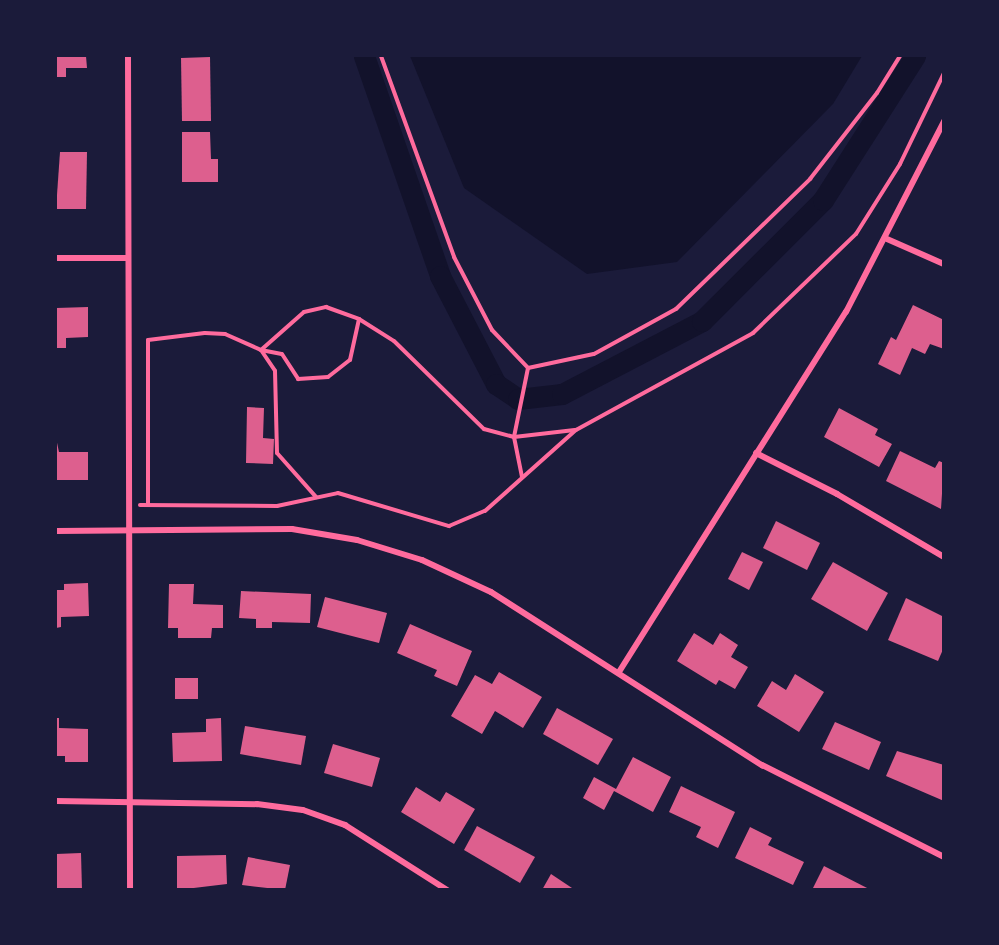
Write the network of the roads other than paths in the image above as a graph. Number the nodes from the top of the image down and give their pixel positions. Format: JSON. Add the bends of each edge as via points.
{"nodes":[{"id":1,"x":128,"y":56,"type":"edge"},
{"id":2,"x":944,"y":121,"type":"edge"},
{"id":3,"x":886,"y":239,"type":"junction"},
{"id":4,"x":56,"y":258,"type":"edge"},
{"id":5,"x":127,"y":258,"type":"junction"},
{"id":6,"x":944,"y":264,"type":"edge"},
{"id":7,"x":756,"y":453,"type":"junction"},
{"id":8,"x":56,"y":531,"type":"edge"},
{"id":9,"x":127,"y":531,"type":"junction"},
{"id":10,"x":944,"y":557,"type":"edge"},
{"id":11,"x":619,"y":672,"type":"junction"},
{"id":12,"x":56,"y":801,"type":"edge"},
{"id":13,"x":129,"y":802,"type":"junction"},
{"id":14,"x":944,"y":857,"type":"edge"},
{"id":15,"x":130,"y":890,"type":"edge"},
{"id":16,"x":447,"y":890,"type":"edge"}],
"edges":[{"from":1,"to":5,"type":"street"},
{"from":2,"to":3,"type":"street"},
{"from":3,"to":6,"type":"street"},
{"from":3,"to":7,"type":"street","via":[[826,346]]},
{"from":4,"to":5,"type":"street"},
{"from":5,"to":9,"type":"street"},
{"from":7,"to":10,"type":"street","via":[[837,494]]},
{"from":7,"to":11,"type":"street"},
{"from":8,"to":9,"type":"street"},
{"from":9,"to":11,"type":"street","via":[[292,529],[387,548],[491,592]]},
{"from":9,"to":13,"type":"street"},
{"from":11,"to":14,"type":"street","via":[[771,770]]},
{"from":12,"to":13,"type":"street"},
{"from":13,"to":15,"type":"street"},
{"from":13,"to":16,"type":"street","via":[[257,804],[303,810],[345,825]]}]}
